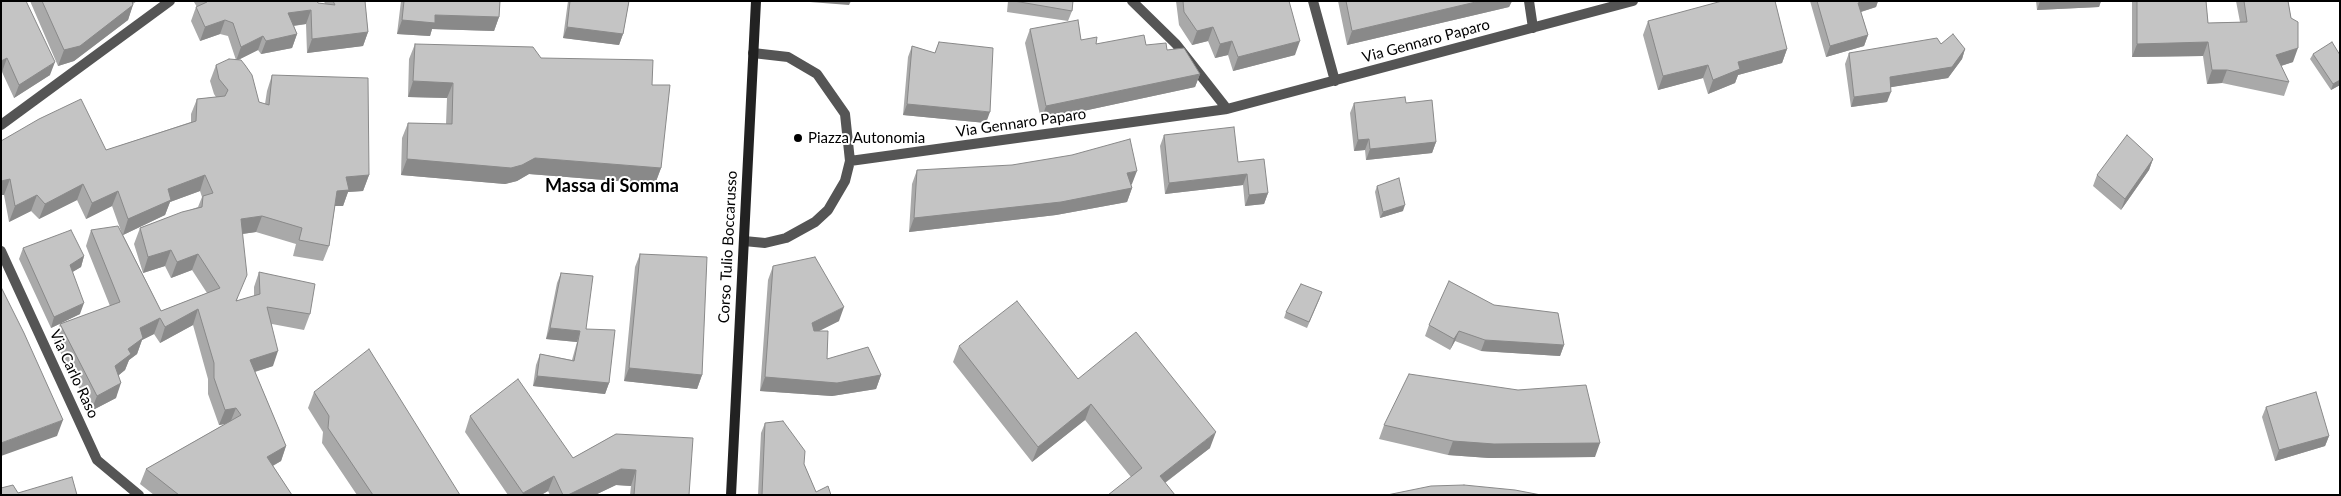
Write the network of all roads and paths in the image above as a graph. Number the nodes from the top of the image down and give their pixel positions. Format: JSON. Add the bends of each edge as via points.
{"nodes":[{"id":1,"x":170,"y":1,"type":"edge"},
{"id":2,"x":756,"y":1,"type":"edge"},
{"id":3,"x":1132,"y":1,"type":"edge"},
{"id":4,"x":1314,"y":1,"type":"edge"},
{"id":5,"x":1529,"y":1,"type":"edge"},
{"id":6,"x":1633,"y":1,"type":"edge"},
{"id":7,"x":1534,"y":28,"type":"junction"},
{"id":8,"x":753,"y":54,"type":"junction"},
{"id":9,"x":1335,"y":81,"type":"junction"},
{"id":10,"x":1227,"y":109,"type":"junction"},
{"id":11,"x":1,"y":125,"type":"edge"},
{"id":12,"x":850,"y":162,"type":"junction"},
{"id":13,"x":744,"y":241,"type":"junction"},
{"id":14,"x":1,"y":251,"type":"edge"},
{"id":15,"x":139,"y":495,"type":"edge"},
{"id":16,"x":731,"y":495,"type":"edge"}],
"edges":[{"from":1,"to":11,"type":"street"},
{"from":2,"to":8,"type":"street","name":"Corso Tulio Boccarusso"},
{"from":3,"to":10,"type":"street","via":[[1176,44]]},
{"from":4,"to":9,"type":"street"},
{"from":5,"to":7,"type":"street"},
{"from":6,"to":7,"type":"street","name":"Via Gennaro Paparo"},
{"from":7,"to":9,"type":"street","name":"Via Gennaro Paparo"},
{"from":8,"to":12,"type":"street","via":[[788,57],[817,74],[845,114]]},
{"from":8,"to":13,"type":"street","name":"Corso Tulio Boccarusso"},
{"from":9,"to":10,"type":"street","name":"Via Gennaro Paparo"},
{"from":10,"to":12,"type":"street","name":"Via Gennaro Paparo"},
{"from":12,"to":13,"type":"street","via":[[845,181],[828,210],[815,222],[786,238],[765,243]]},
{"from":13,"to":16,"type":"street","name":"Corso Tulio Boccarusso"},
{"from":14,"to":15,"type":"street","name":"Via Carlo Raso","via":[[97,460]]}]}
